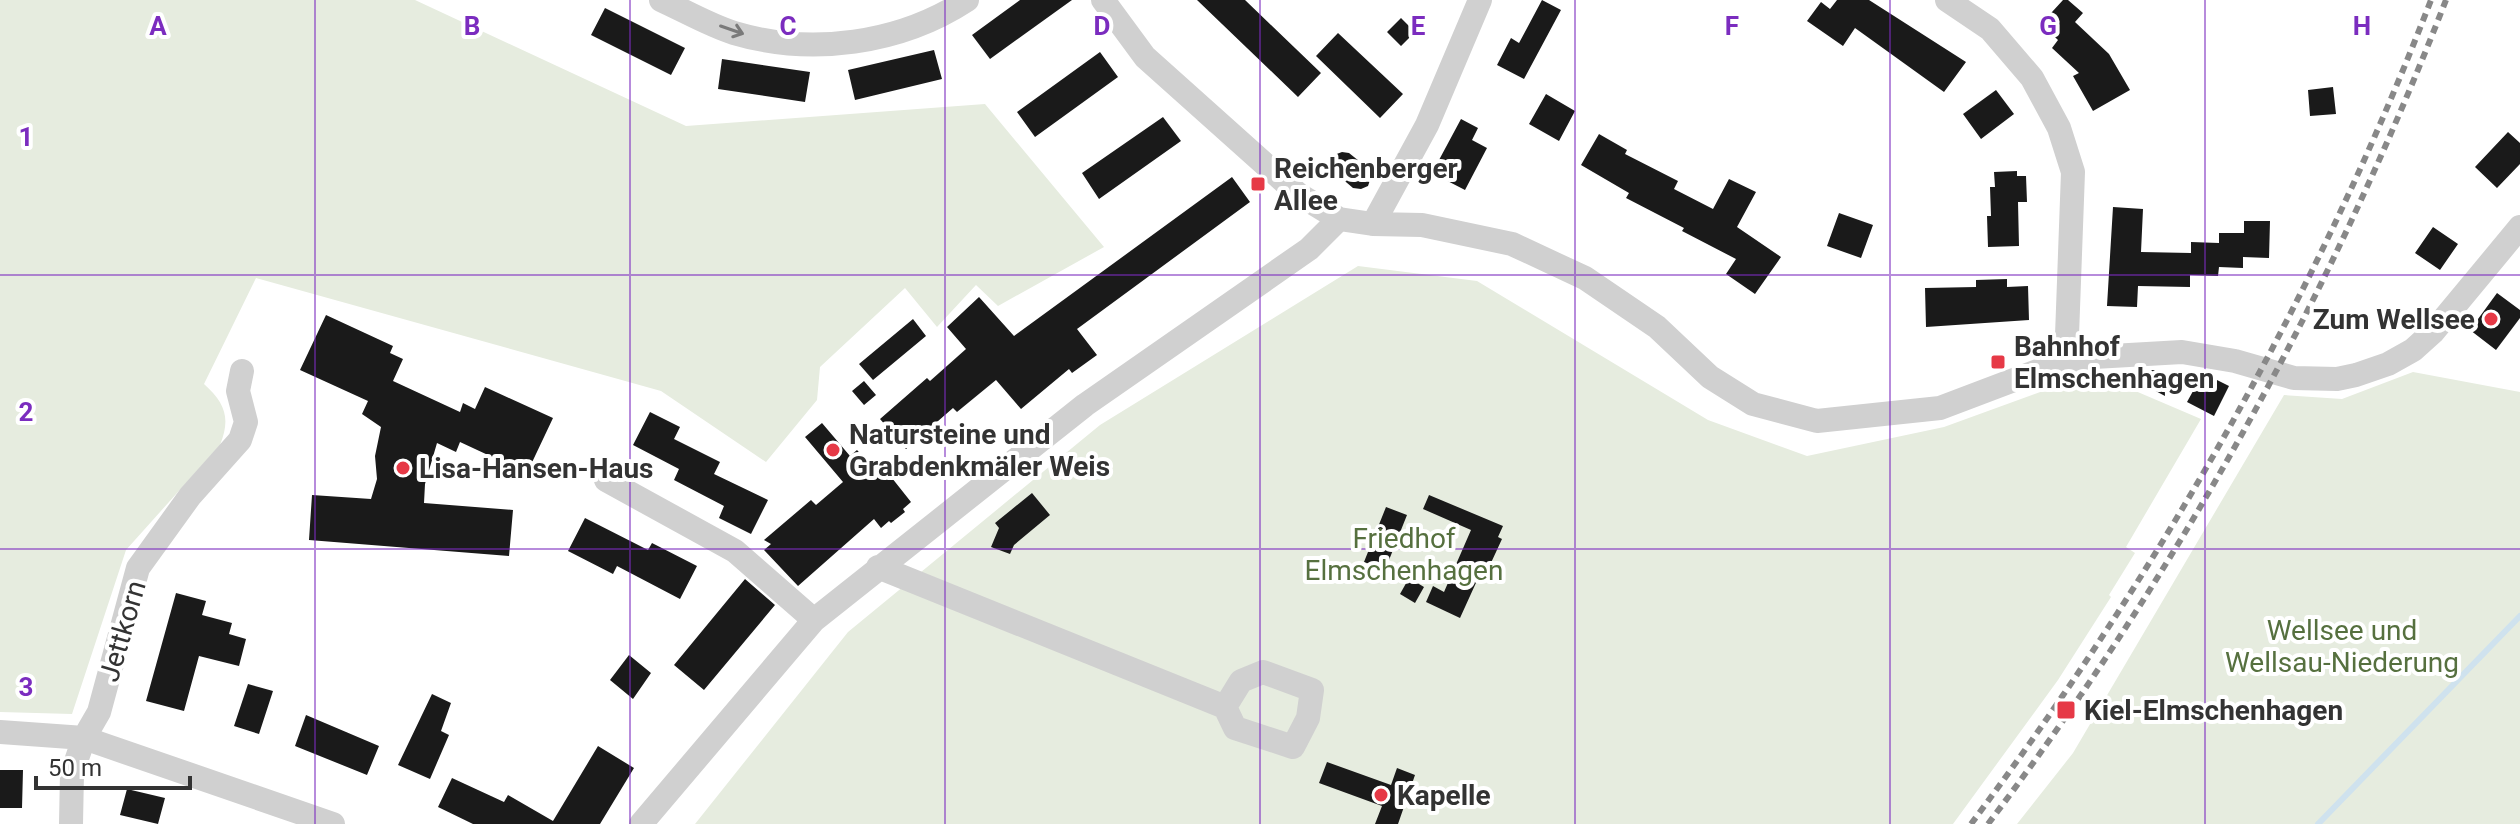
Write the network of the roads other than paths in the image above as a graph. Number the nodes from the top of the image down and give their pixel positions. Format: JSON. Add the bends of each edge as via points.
{"nodes":[{"id":1,"x":661,"y":0,"type":"edge"},
{"id":2,"x":967,"y":0,"type":"edge"},
{"id":3,"x":1103,"y":0,"type":"edge"},
{"id":4,"x":1947,"y":0,"type":"edge"},
{"id":5,"x":1471,"y":4,"type":"edge"},
{"id":6,"x":1339,"y":219,"type":"junction"},
{"id":7,"x":1373,"y":224,"type":"junction"},
{"id":8,"x":2520,"y":227,"type":"edge"},
{"id":9,"x":2066,"y":363,"type":"junction"},
{"id":10,"x":242,"y":371,"type":"dead end"},
{"id":11,"x":606,"y":480,"type":"dead end"},
{"id":12,"x":878,"y":567,"type":"junction"},
{"id":13,"x":814,"y":620,"type":"junction"},
{"id":14,"x":1225,"y":707,"type":"dead end"},
{"id":15,"x":0,"y":732,"type":"edge"},
{"id":16,"x":84,"y":738,"type":"junction"},
{"id":17,"x":71,"y":824,"type":"edge"},
{"id":18,"x":333,"y":824,"type":"edge"},
{"id":19,"x":641,"y":824,"type":"edge"}],
"edges":[{"from":1,"to":2,"type":"street","one_way":true,"via":[[734,33],[836,45],[892,35]]},
{"from":3,"to":6,"type":"street","via":[[1145,57],[1298,194]]},
{"from":4,"to":9,"type":"street","via":[[1990,29],[2032,78],[2059,128],[2073,172]]},
{"from":5,"to":7,"type":"street","via":[[1427,125]]},
{"from":6,"to":7,"type":"street"},
{"from":6,"to":12,"type":"street","via":[[1309,249],[1085,405]]},
{"from":7,"to":9,"type":"street","via":[[1422,225],[1512,244],[1585,278],[1657,327],[1710,377],[1753,404],[1817,421],[1940,408]]},
{"from":8,"to":9,"type":"street","via":[[2455,309],[2413,350],[2388,364],[2337,379],[2294,378],[2182,352]]},
{"from":10,"to":16,"type":"street","name":"Jettkorn","via":[[238,391],[246,422],[240,440],[190,496],[138,568],[99,712]]},
{"from":11,"to":13,"type":"street","via":[[735,551]]},
{"from":12,"to":13,"type":"street"},
{"from":12,"to":14,"type":"street"},
{"from":13,"to":19,"type":"street"},
{"from":15,"to":16,"type":"street"},
{"from":16,"to":17,"type":"street","name":"Jettkorn","via":[[72,773]]},
{"from":16,"to":18,"type":"street"}]}
